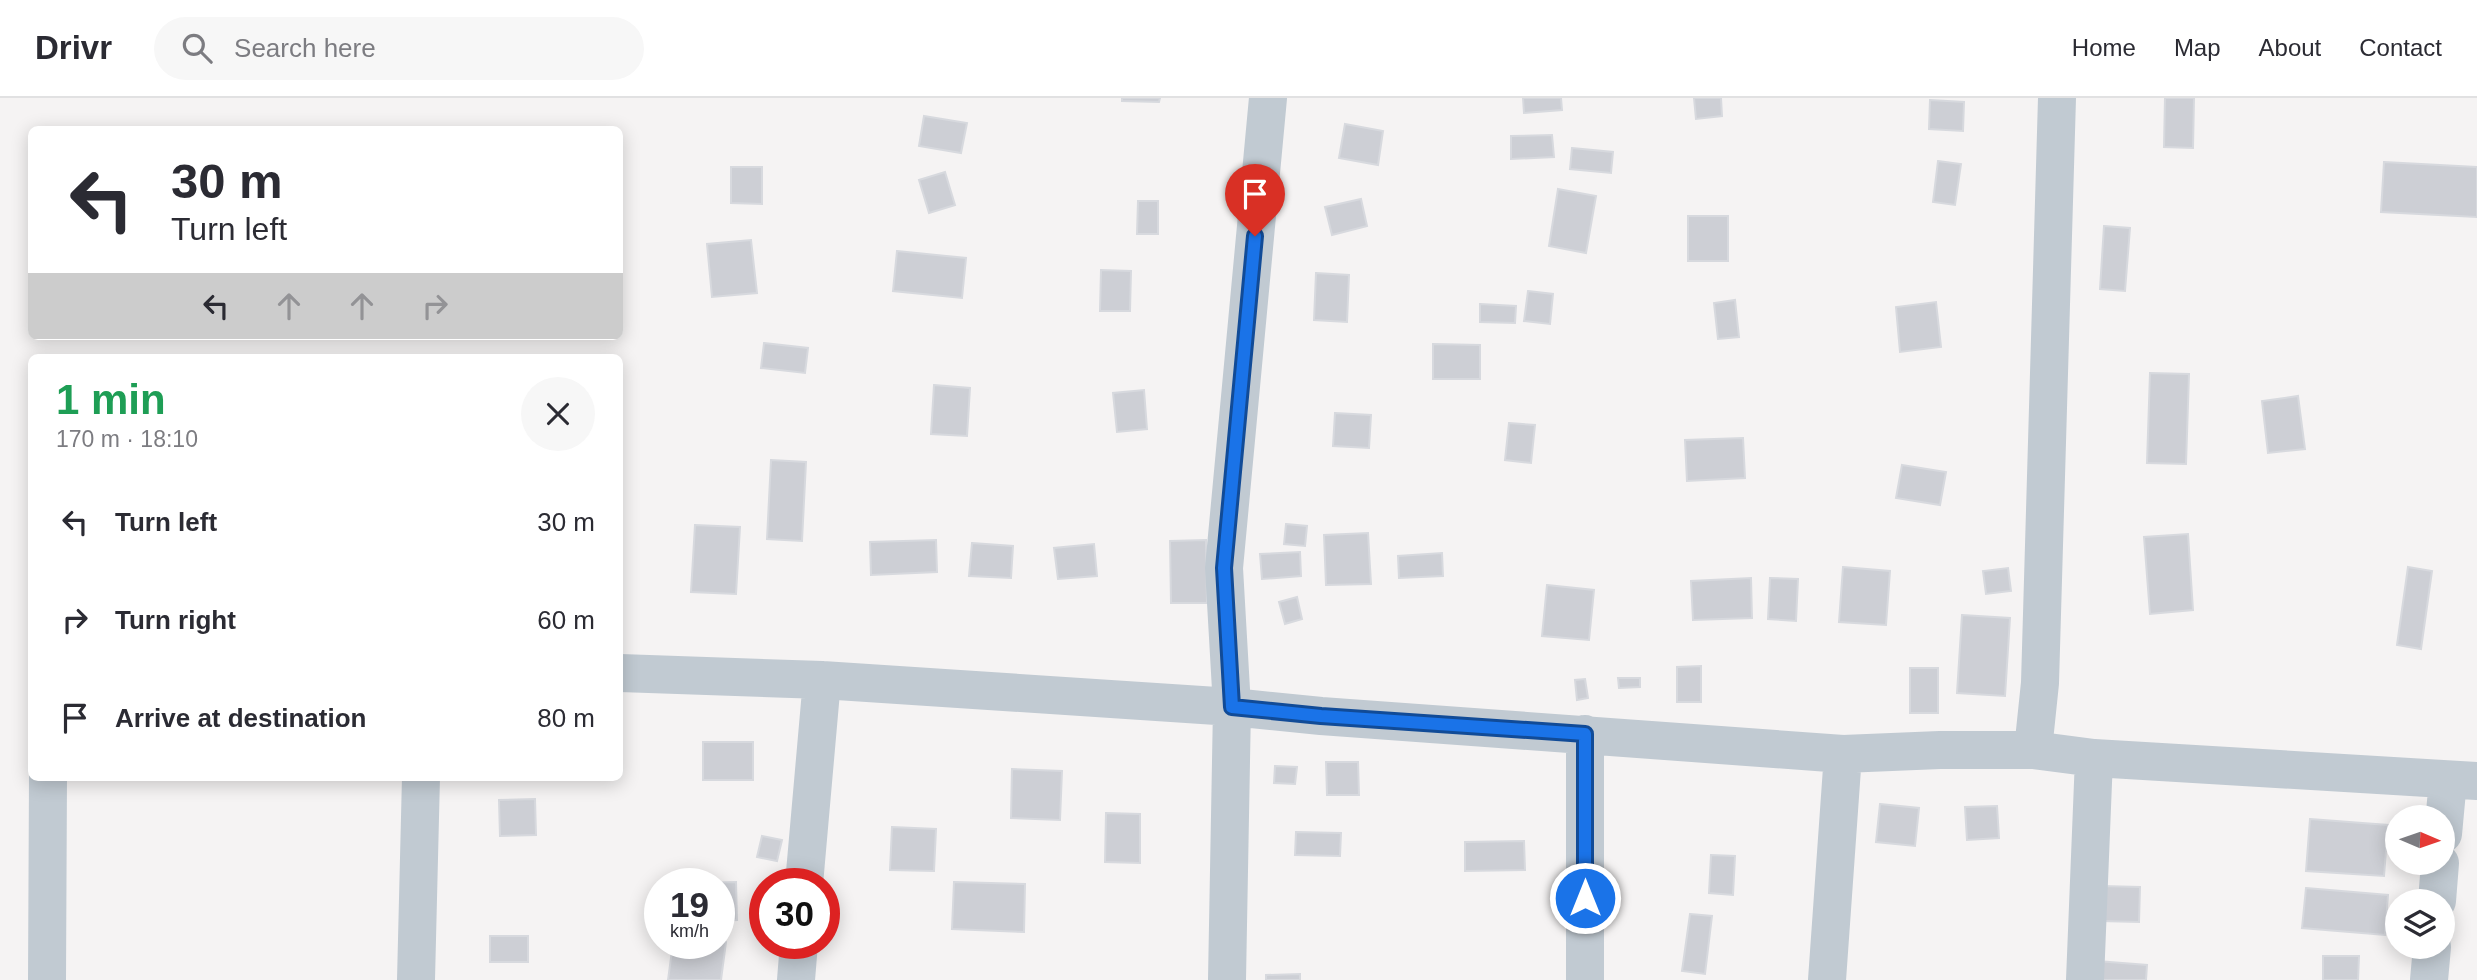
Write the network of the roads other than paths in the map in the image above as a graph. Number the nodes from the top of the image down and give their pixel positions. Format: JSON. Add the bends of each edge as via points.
{"nodes":[{"id":1,"x":1268,"y":98,"type":"edge"},
{"id":2,"x":2057,"y":98,"type":"edge"},
{"id":3,"x":623,"y":673,"type":"edge"},
{"id":4,"x":822,"y":680,"type":"junction"},
{"id":5,"x":1232,"y":707,"type":"junction"},
{"id":6,"x":1585,"y":734,"type":"junction"},
{"id":7,"x":2033,"y":750,"type":"junction"},
{"id":8,"x":1843,"y":754,"type":"junction"},
{"id":9,"x":2094,"y":758,"type":"junction"},
{"id":10,"x":48,"y":781,"type":"edge"},
{"id":11,"x":421,"y":781,"type":"edge"},
{"id":12,"x":2463,"y":781,"type":"edge"},
{"id":13,"x":2454,"y":805,"type":"edge"},
{"id":14,"x":805,"y":868,"type":"edge"},
{"id":15,"x":798,"y":959,"type":"edge"},
{"id":16,"x":2431,"y":959,"type":"edge"},
{"id":17,"x":47,"y":980,"type":"edge"},
{"id":18,"x":416,"y":980,"type":"edge"},
{"id":19,"x":796,"y":980,"type":"edge"},
{"id":20,"x":1227,"y":980,"type":"edge"},
{"id":21,"x":1585,"y":980,"type":"edge"},
{"id":22,"x":1827,"y":980,"type":"edge"},
{"id":23,"x":2085,"y":980,"type":"edge"},
{"id":24,"x":2429,"y":980,"type":"edge"}],
"edges":[{"from":1,"to":5,"type":"street","via":[[1224,568]]},
{"from":2,"to":7,"type":"street","via":[[2041,668]]},
{"from":3,"to":4,"type":"street"},
{"from":4,"to":5,"type":"street"},
{"from":4,"to":14,"type":"street"},
{"from":5,"to":6,"type":"street"},
{"from":5,"to":20,"type":"street"},
{"from":6,"to":8,"type":"street"},
{"from":6,"to":21,"type":"street"},
{"from":7,"to":8,"type":"street"},
{"from":7,"to":9,"type":"street"},
{"from":8,"to":22,"type":"street"},
{"from":9,"to":12,"type":"street"},
{"from":9,"to":23,"type":"street"},
{"from":10,"to":17,"type":"street"},
{"from":11,"to":18,"type":"street"},
{"from":12,"to":13,"type":"street"},
{"from":15,"to":19,"type":"street"},
{"from":16,"to":24,"type":"street"}]}
